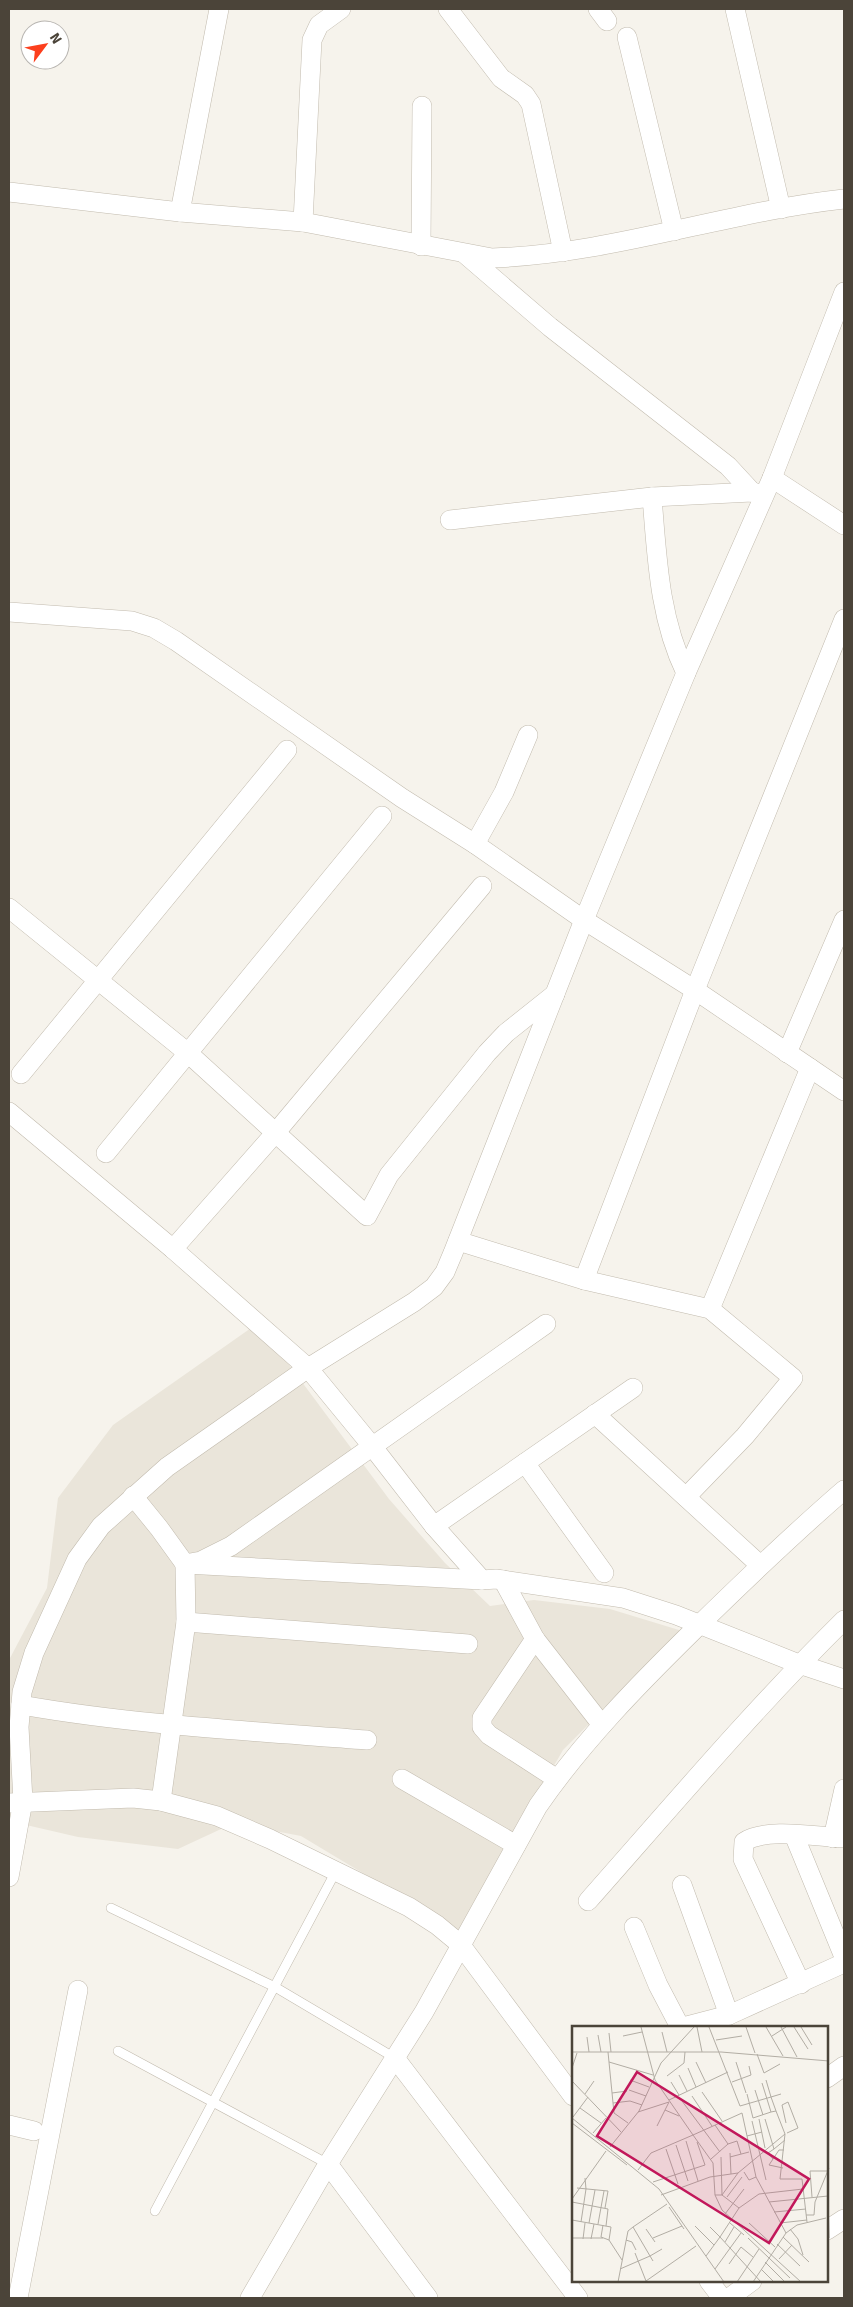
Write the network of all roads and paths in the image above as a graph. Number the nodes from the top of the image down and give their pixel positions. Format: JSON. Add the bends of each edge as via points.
{"nodes":[{"id":1,"x":219,"y":9,"type":"edge"},
{"id":2,"x":341,"y":9,"type":"edge"},
{"id":3,"x":448,"y":9,"type":"edge"},
{"id":4,"x":735,"y":9,"type":"edge"},
{"id":5,"x":627,"y":37,"type":"dead end"},
{"id":6,"x":422,"y":106,"type":"dead end"},
{"id":7,"x":9,"y":192,"type":"edge"},
{"id":8,"x":844,"y":199,"type":"edge"},
{"id":9,"x":781,"y":209,"type":"junction"},
{"id":10,"x":180,"y":212,"type":"junction"},
{"id":11,"x":303,"y":222,"type":"junction"},
{"id":12,"x":674,"y":232,"type":"junction"},
{"id":13,"x":421,"y":246,"type":"junction"},
{"id":14,"x":563,"y":252,"type":"junction"},
{"id":15,"x":465,"y":254,"type":"junction"},
{"id":16,"x":844,"y":292,"type":"edge"},
{"id":17,"x":763,"y":488,"type":"junction"},
{"id":18,"x":652,"y":497,"type":"junction"},
{"id":19,"x":450,"y":520,"type":"dead end"},
{"id":20,"x":844,"y":525,"type":"edge"},
{"id":21,"x":9,"y":612,"type":"edge"},
{"id":22,"x":844,"y":619,"type":"edge"},
{"id":23,"x":686,"y":673,"type":"junction"},
{"id":24,"x":528,"y":735,"type":"dead end"},
{"id":25,"x":287,"y":750,"type":"dead end"},
{"id":26,"x":382,"y":816,"type":"dead end"},
{"id":27,"x":475,"y":844,"type":"junction"},
{"id":28,"x":482,"y":886,"type":"dead end"},
{"id":29,"x":9,"y":908,"type":"edge"},
{"id":30,"x":584,"y":920,"type":"junction"},
{"id":31,"x":844,"y":920,"type":"edge"},
{"id":32,"x":97,"y":979,"type":"junction"},
{"id":33,"x":695,"y":990,"type":"junction"},
{"id":34,"x":555,"y":994,"type":"junction"},
{"id":35,"x":188,"y":1053,"type":"junction"},
{"id":36,"x":787,"y":1053,"type":"junction"},
{"id":37,"x":810,"y":1068,"type":"junction"},
{"id":38,"x":21,"y":1074,"type":"dead end"},
{"id":39,"x":844,"y":1091,"type":"edge"},
{"id":40,"x":9,"y":1112,"type":"edge"},
{"id":41,"x":277,"y":1131,"type":"junction"},
{"id":42,"x":106,"y":1153,"type":"dead end"},
{"id":43,"x":458,"y":1241,"type":"junction"},
{"id":44,"x":172,"y":1249,"type":"junction"},
{"id":45,"x":584,"y":1280,"type":"junction"},
{"id":46,"x":710,"y":1309,"type":"junction"},
{"id":47,"x":546,"y":1324,"type":"dead end"},
{"id":48,"x":308,"y":1368,"type":"junction"},
{"id":49,"x":633,"y":1388,"type":"dead end"},
{"id":50,"x":596,"y":1414,"type":"junction"},
{"id":51,"x":372,"y":1446,"type":"junction"},
{"id":52,"x":525,"y":1463,"type":"junction"},
{"id":53,"x":844,"y":1490,"type":"edge"},
{"id":54,"x":133,"y":1496,"type":"junction"},
{"id":55,"x":686,"y":1497,"type":"junction"},
{"id":56,"x":434,"y":1526,"type":"junction"},
{"id":57,"x":185,"y":1564,"type":"junction"},
{"id":58,"x":760,"y":1565,"type":"junction"},
{"id":59,"x":604,"y":1573,"type":"dead end"},
{"id":60,"x":482,"y":1580,"type":"junction"},
{"id":61,"x":503,"y":1580,"type":"junction"},
{"id":62,"x":844,"y":1620,"type":"edge"},
{"id":63,"x":186,"y":1622,"type":"junction"},
{"id":64,"x":700,"y":1625,"type":"junction"},
{"id":65,"x":535,"y":1639,"type":"junction"},
{"id":66,"x":468,"y":1644,"type":"dead end"},
{"id":67,"x":799,"y":1664,"type":"junction"},
{"id":68,"x":844,"y":1679,"type":"edge"},
{"id":69,"x":20,"y":1705,"type":"junction"},
{"id":70,"x":172,"y":1725,"type":"junction"},
{"id":71,"x":602,"y":1725,"type":"junction"},
{"id":72,"x":367,"y":1740,"type":"dead end"},
{"id":73,"x":402,"y":1779,"type":"dead end"},
{"id":74,"x":557,"y":1779,"type":"junction"},
{"id":75,"x":844,"y":1789,"type":"edge"},
{"id":76,"x":161,"y":1801,"type":"junction"},
{"id":77,"x":16,"y":1802,"type":"edge"},
{"id":78,"x":794,"y":1835,"type":"junction"},
{"id":79,"x":839,"y":1838,"type":"edge"},
{"id":80,"x":516,"y":1845,"type":"junction"},
{"id":81,"x":336,"y":1870,"type":"junction"},
{"id":82,"x":9,"y":1877,"type":"edge"},
{"id":83,"x":682,"y":1885,"type":"dead end"},
{"id":84,"x":588,"y":1901,"type":"dead end"},
{"id":85,"x":111,"y":1908,"type":"dead end"},
{"id":86,"x":634,"y":1927,"type":"dead end"},
{"id":87,"x":460,"y":1944,"type":"junction"},
{"id":88,"x":844,"y":1957,"type":"edge"},
{"id":89,"x":844,"y":1963,"type":"edge"},
{"id":90,"x":800,"y":1984,"type":"junction"},
{"id":91,"x":275,"y":1987,"type":"junction"},
{"id":92,"x":78,"y":1990,"type":"dead end"},
{"id":93,"x":729,"y":2015,"type":"junction"},
{"id":94,"x":680,"y":2026,"type":"edge"},
{"id":95,"x":685,"y":2026,"type":"edge"},
{"id":96,"x":118,"y":2051,"type":"dead end"},
{"id":97,"x":395,"y":2058,"type":"junction"},
{"id":98,"x":844,"y":2066,"type":"edge"},
{"id":99,"x":828,"y":2077,"type":"edge"},
{"id":100,"x":572,"y":2095,"type":"edge"},
{"id":101,"x":214,"y":2102,"type":"junction"},
{"id":102,"x":9,"y":2124,"type":"edge"},
{"id":103,"x":34,"y":2131,"type":"dead end"},
{"id":104,"x":328,"y":2164,"type":"junction"},
{"id":105,"x":155,"y":2211,"type":"dead end"},
{"id":106,"x":844,"y":2219,"type":"edge"},
{"id":107,"x":828,"y":2229,"type":"edge"},
{"id":108,"x":711,"y":2282,"type":"edge"},
{"id":109,"x":751,"y":2282,"type":"edge"},
{"id":110,"x":258,"y":2294,"type":"edge"},
{"id":111,"x":18,"y":2298,"type":"edge"},
{"id":112,"x":428,"y":2298,"type":"edge"},
{"id":113,"x":578,"y":2298,"type":"edge"},
{"id":114,"x":722,"y":2298,"type":"edge"},
{"id":115,"x":729,"y":2298,"type":"edge"}],
"edges":[{"from":1,"to":10,"type":"street"},
{"from":2,"to":11,"type":"street","via":[[320,25],[312,40]]},
{"from":3,"to":14,"type":"street","via":[[501,78],[531,104]]},
{"from":4,"to":9,"type":"street"},
{"from":5,"to":12,"type":"street"},
{"from":6,"to":13,"type":"street"},
{"from":7,"to":10,"type":"street"},
{"from":8,"to":9,"type":"street"},
{"from":9,"to":12,"type":"street"},
{"from":10,"to":11,"type":"street"},
{"from":11,"to":13,"type":"street"},
{"from":12,"to":14,"type":"street"},
{"from":13,"to":15,"type":"street"},
{"from":14,"to":15,"type":"street","via":[[492,258]]},
{"from":15,"to":17,"type":"street","via":[[550,327],[728,466]]},
{"from":16,"to":17,"type":"street"},
{"from":17,"to":18,"type":"street"},
{"from":17,"to":20,"type":"street"},
{"from":17,"to":23,"type":"street"},
{"from":18,"to":19,"type":"street"},
{"from":18,"to":23,"type":"street","via":[[665,613],[675,651]]},
{"from":21,"to":27,"type":"street","via":[[132,621],[154,628],[176,640],[402,798]]},
{"from":22,"to":33,"type":"street"},
{"from":23,"to":30,"type":"street"},
{"from":24,"to":27,"type":"street","via":[[504,792]]},
{"from":25,"to":32,"type":"street"},
{"from":26,"to":35,"type":"street"},
{"from":27,"to":30,"type":"street"},
{"from":28,"to":41,"type":"street"},
{"from":29,"to":32,"type":"street"},
{"from":30,"to":33,"type":"street"},
{"from":30,"to":34,"type":"street"},
{"from":31,"to":36,"type":"street"},
{"from":32,"to":35,"type":"street"},
{"from":32,"to":38,"type":"street"},
{"from":33,"to":36,"type":"street"},
{"from":33,"to":45,"type":"street"},
{"from":34,"to":41,"type":"street","via":[[506,1033],[487,1053],[390,1175],[367,1216]]},
{"from":34,"to":43,"type":"street"},
{"from":35,"to":41,"type":"street"},
{"from":35,"to":42,"type":"street"},
{"from":36,"to":37,"type":"street"},
{"from":37,"to":39,"type":"street"},
{"from":37,"to":46,"type":"street"},
{"from":40,"to":44,"type":"street"},
{"from":41,"to":44,"type":"street"},
{"from":43,"to":45,"type":"street"},
{"from":43,"to":48,"type":"street","via":[[445,1272],[434,1287]]},
{"from":44,"to":48,"type":"street"},
{"from":45,"to":46,"type":"street"},
{"from":46,"to":55,"type":"street","via":[[793,1378]]},
{"from":47,"to":51,"type":"street"},
{"from":48,"to":51,"type":"street"},
{"from":48,"to":54,"type":"street","via":[[167,1467]]},
{"from":49,"to":50,"type":"street"},
{"from":50,"to":52,"type":"street"},
{"from":50,"to":55,"type":"street"},
{"from":51,"to":56,"type":"street"},
{"from":51,"to":57,"type":"street","via":[[231,1546],[201,1561]]},
{"from":52,"to":56,"type":"street"},
{"from":52,"to":59,"type":"street"},
{"from":53,"to":58,"type":"street"},
{"from":54,"to":57,"type":"street"},
{"from":54,"to":69,"type":"street","via":[[101,1526],[77,1560],[34,1653]]},
{"from":55,"to":58,"type":"street"},
{"from":56,"to":60,"type":"street"},
{"from":57,"to":60,"type":"street"},
{"from":57,"to":63,"type":"street"},
{"from":58,"to":64,"type":"street"},
{"from":60,"to":61,"type":"street"},
{"from":61,"to":64,"type":"street","via":[[623,1598]]},
{"from":61,"to":65,"type":"street"},
{"from":62,"to":67,"type":"street"},
{"from":63,"to":66,"type":"street"},
{"from":63,"to":70,"type":"street"},
{"from":64,"to":67,"type":"street"},
{"from":64,"to":71,"type":"street"},
{"from":65,"to":71,"type":"street"},
{"from":65,"to":74,"type":"street","via":[[482,1718],[482,1727],[488,1735]]},
{"from":67,"to":68,"type":"street"},
{"from":67,"to":84,"type":"street"},
{"from":69,"to":70,"type":"street"},
{"from":69,"to":77,"type":"street"},
{"from":70,"to":72,"type":"street"},
{"from":70,"to":76,"type":"street"},
{"from":71,"to":74,"type":"street"},
{"from":73,"to":80,"type":"street"},
{"from":74,"to":80,"type":"street"},
{"from":75,"to":79,"type":"street"},
{"from":76,"to":77,"type":"street","via":[[133,1798]]},
{"from":76,"to":81,"type":"street","via":[[217,1816]]},
{"from":77,"to":82,"type":"street"},
{"from":78,"to":79,"type":"street"},
{"from":78,"to":88,"type":"street"},
{"from":78,"to":90,"type":"street","via":[[752,1836],[744,1842],[742,1850],[748,1872]]},
{"from":80,"to":87,"type":"street"},
{"from":81,"to":87,"type":"street","via":[[409,1907]]},
{"from":81,"to":91,"type":"lane"},
{"from":83,"to":93,"type":"street"},
{"from":85,"to":91,"type":"lane"},
{"from":86,"to":94,"type":"street","via":[[658,1985]]},
{"from":87,"to":97,"type":"street"},
{"from":87,"to":100,"type":"street"},
{"from":89,"to":90,"type":"street"},
{"from":90,"to":93,"type":"street"},
{"from":91,"to":97,"type":"lane"},
{"from":91,"to":101,"type":"lane"},
{"from":92,"to":111,"type":"street"},
{"from":93,"to":95,"type":"street"},
{"from":96,"to":101,"type":"lane"},
{"from":97,"to":104,"type":"street"},
{"from":97,"to":113,"type":"street"},
{"from":98,"to":99,"type":"street"},
{"from":101,"to":104,"type":"lane"},
{"from":101,"to":105,"type":"lane"},
{"from":102,"to":103,"type":"street"},
{"from":104,"to":110,"type":"street"},
{"from":104,"to":112,"type":"street"},
{"from":106,"to":107,"type":"street"},
{"from":108,"to":114,"type":"street"},
{"from":109,"to":115,"type":"street"}]}
